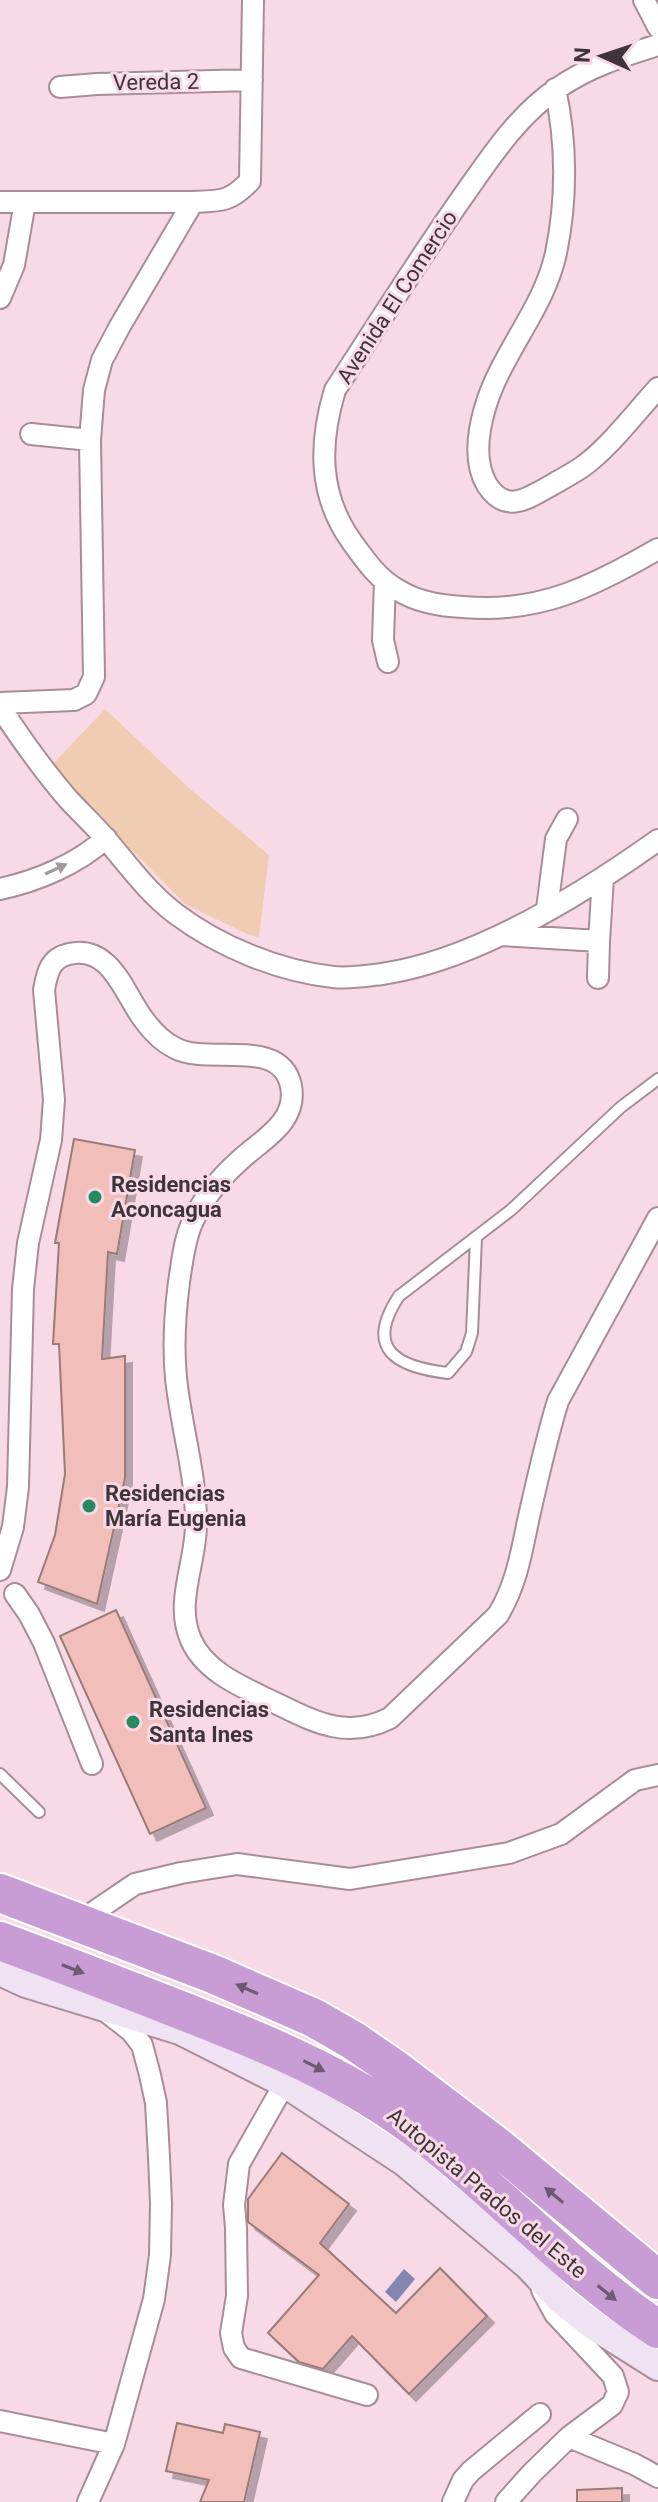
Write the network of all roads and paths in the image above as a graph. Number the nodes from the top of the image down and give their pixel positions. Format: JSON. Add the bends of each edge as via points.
{"nodes":[{"id":1,"x":253,"y":0,"type":"edge"},
{"id":2,"x":644,"y":0,"type":"edge"},
{"id":3,"x":658,"y":27,"type":"edge"},
{"id":4,"x":658,"y":45,"type":"edge"},
{"id":5,"x":252,"y":80,"type":"junction"},
{"id":6,"x":60,"y":87,"type":"dead end"},
{"id":7,"x":555,"y":89,"type":"junction"},
{"id":8,"x":0,"y":202,"type":"edge"},
{"id":9,"x":25,"y":202,"type":"junction"},
{"id":10,"x":193,"y":202,"type":"junction"},
{"id":11,"x":0,"y":298,"type":"edge"},
{"id":12,"x":658,"y":388,"type":"edge"},
{"id":13,"x":31,"y":434,"type":"dead end"},
{"id":14,"x":90,"y":440,"type":"junction"},
{"id":15,"x":658,"y":549,"type":"edge"},
{"id":16,"x":385,"y":581,"type":"junction"},
{"id":17,"x":388,"y":662,"type":"dead end"},
{"id":18,"x":0,"y":705,"type":"edge"},
{"id":19,"x":567,"y":819,"type":"dead end"},
{"id":20,"x":106,"y":838,"type":"junction"},
{"id":21,"x":658,"y":840,"type":"edge"},
{"id":22,"x":603,"y":878,"type":"junction"},
{"id":23,"x":0,"y":889,"type":"edge"},
{"id":24,"x":547,"y":909,"type":"junction"},
{"id":25,"x":502,"y":935,"type":"junction"},
{"id":26,"x":599,"y":941,"type":"junction"},
{"id":27,"x":598,"y":978,"type":"dead end"},
{"id":28,"x":658,"y":1079,"type":"edge"},
{"id":29,"x":658,"y":1218,"type":"edge"},
{"id":30,"x":476,"y":1238,"type":"junction"},
{"id":31,"x":0,"y":1570,"type":"edge"},
{"id":32,"x":15,"y":1594,"type":"dead end"},
{"id":33,"x":92,"y":1764,"type":"dead end"},
{"id":34,"x":0,"y":1774,"type":"edge"},
{"id":35,"x":658,"y":1775,"type":"edge"},
{"id":36,"x":39,"y":1812,"type":"dead end"},
{"id":37,"x":0,"y":1893,"type":"edge"},
{"id":38,"x":79,"y":1922,"type":"junction"},
{"id":39,"x":0,"y":1941,"type":"edge"},
{"id":40,"x":0,"y":1971,"type":"edge"},
{"id":41,"x":102,"y":2008,"type":"junction"},
{"id":42,"x":180,"y":2030,"type":"junction"},
{"id":43,"x":150,"y":2075,"type":"junction"},
{"id":44,"x":285,"y":2083,"type":"junction"},
{"id":45,"x":528,"y":2265,"type":"junction"},
{"id":46,"x":658,"y":2280,"type":"edge"},
{"id":47,"x":658,"y":2329,"type":"edge"},
{"id":48,"x":658,"y":2366,"type":"edge"},
{"id":49,"x":367,"y":2395,"type":"dead end"},
{"id":50,"x":540,"y":2414,"type":"dead end"},
{"id":51,"x":0,"y":2421,"type":"edge"},
{"id":52,"x":569,"y":2437,"type":"junction"},
{"id":53,"x":114,"y":2444,"type":"junction"},
{"id":54,"x":658,"y":2477,"type":"edge"},
{"id":55,"x":88,"y":2502,"type":"edge"},
{"id":56,"x":453,"y":2502,"type":"edge"},
{"id":57,"x":506,"y":2502,"type":"edge"}],
"edges":[{"from":1,"to":5,"type":"street"},
{"from":2,"to":3,"type":"street"},
{"from":4,"to":7,"type":"street","name":"Avenida El Comercio","via":[[582,73]]},
{"from":5,"to":6,"type":"street","name":"Vereda 2"},
{"from":5,"to":10,"type":"street","via":[[250,181],[225,201]]},
{"from":7,"to":12,"type":"street","via":[[564,177],[556,252],[548,281],[486,405],[479,445],[483,478],[497,498],[508,502],[536,494],[583,467]]},
{"from":7,"to":16,"type":"street","name":"Avenida El Comercio","via":[[518,122],[483,168],[335,390],[326,420],[326,484],[348,536]]},
{"from":8,"to":9,"type":"street"},
{"from":9,"to":10,"type":"street"},
{"from":9,"to":11,"type":"street","via":[[14,265]]},
{"from":10,"to":14,"type":"street","via":[[102,360]]},
{"from":13,"to":14,"type":"street"},
{"from":14,"to":18,"type":"street","via":[[94,677],[86,694],[74,700]]},
{"from":15,"to":16,"type":"street","name":"Avenida El Comercio","via":[[574,592],[513,607],[450,606],[412,597]]},
{"from":16,"to":17,"type":"street","via":[[383,640]]},
{"from":18,"to":20,"type":"street","via":[[40,765]]},
{"from":19,"to":24,"type":"street","via":[[556,839]]},
{"from":23,"to":20,"type":"street","one_way":true,"via":[[59,868]]},
{"from":20,"to":25,"type":"street","via":[[141,883],[175,913],[229,945],[299,970],[334,977],[398,971]]},
{"from":21,"to":22,"type":"street"},
{"from":22,"to":24,"type":"street"},
{"from":22,"to":26,"type":"street"},
{"from":24,"to":25,"type":"street"},
{"from":25,"to":26,"type":"street"},
{"from":26,"to":27,"type":"street"},
{"from":28,"to":30,"type":"lane"},
{"from":29,"to":31,"type":"street","via":[[558,1401],[519,1569],[498,1615],[390,1718],[360,1729],[327,1726],[211,1667],[191,1640],[184,1606],[196,1519],[176,1376],[177,1301],[185,1247],[210,1193],[287,1116],[289,1078],[282,1067],[258,1056],[181,1052],[144,1020],[105,962],[78,952],[53,960],[44,990],[54,1100],[51,1140],[28,1243],[18,1487]]},
{"from":30,"to":30,"type":"lane","via":[[399,1296],[388,1314],[384,1338],[398,1359],[415,1368],[448,1373],[466,1352],[472,1333]]},
{"from":32,"to":33,"type":"street","via":[[44,1643]]},
{"from":34,"to":36,"type":"lane"},
{"from":35,"to":38,"type":"street","via":[[635,1780],[561,1834],[509,1853],[350,1879],[237,1864],[135,1884]]},
{"from":37,"to":38,"type":"highway","name":"Autopista Prados del Este"},
{"from":46,"to":38,"type":"highway","name":"Autopista Prados del Este","one_way":true,"via":[[499,2148],[354,2041],[213,1974]]},
{"from":39,"to":47,"type":"highway","name":"Autopista Prados del Este","one_way":true,"via":[[298,2058],[380,2104]]},
{"from":40,"to":41,"type":"street"},
{"from":41,"to":42,"type":"street"},
{"from":41,"to":43,"type":"street","via":[[142,2045]]},
{"from":42,"to":43,"type":"street","via":[[156,2038]]},
{"from":42,"to":44,"type":"street"},
{"from":43,"to":53,"type":"street","via":[[160,2173],[160,2255],[154,2299]]},
{"from":44,"to":45,"type":"street","via":[[405,2162]]},
{"from":44,"to":49,"type":"street","via":[[236,2178],[234,2348],[241,2358]]},
{"from":45,"to":48,"type":"street","via":[[582,2317]]},
{"from":45,"to":52,"type":"street","via":[[555,2314],[613,2376],[618,2392],[612,2405]]},
{"from":50,"to":56,"type":"street","via":[[471,2471]]},
{"from":51,"to":53,"type":"street"},
{"from":52,"to":54,"type":"street"},
{"from":52,"to":57,"type":"street"},
{"from":53,"to":55,"type":"street"}]}
